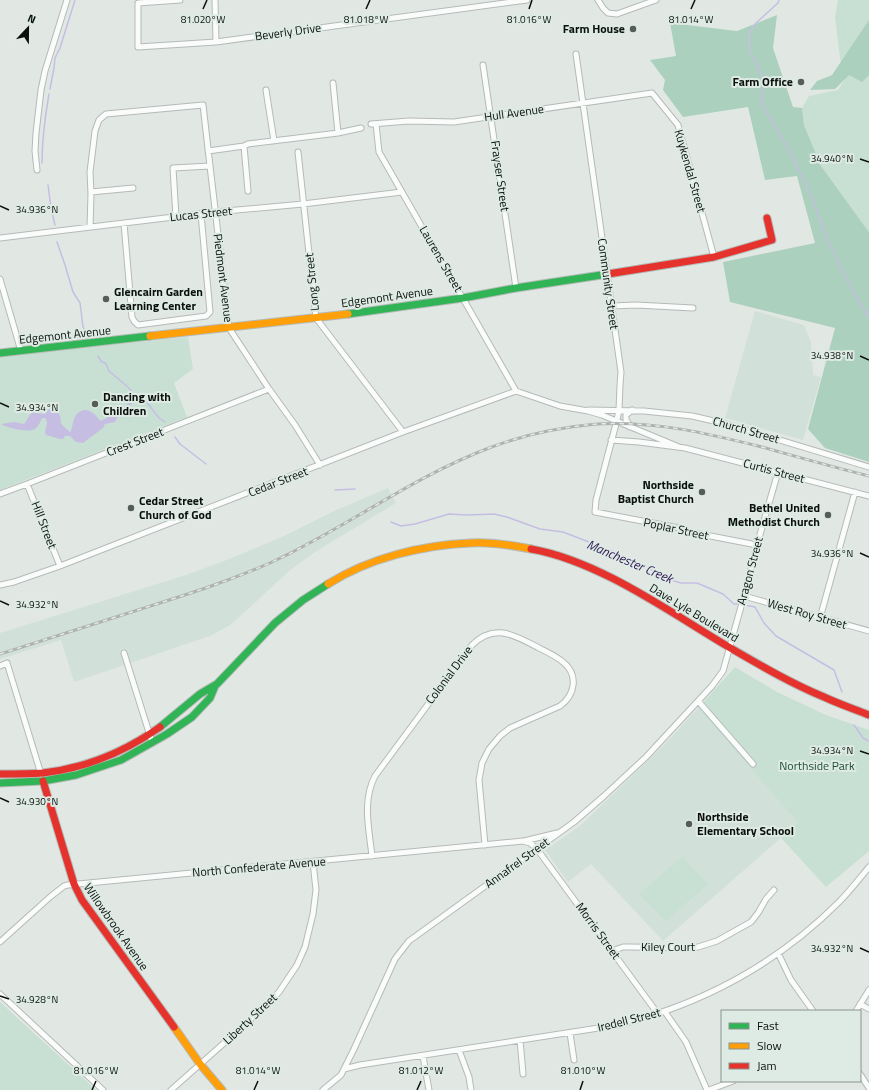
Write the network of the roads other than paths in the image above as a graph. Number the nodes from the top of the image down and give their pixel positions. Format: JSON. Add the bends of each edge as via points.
{"nodes":[{"id":1,"x":67,"y":0,"type":"edge"},
{"id":2,"x":180,"y":0,"type":"edge"},
{"id":3,"x":215,"y":0,"type":"edge"},
{"id":4,"x":527,"y":0,"type":"edge"},
{"id":5,"x":598,"y":0,"type":"edge"},
{"id":6,"x":656,"y":0,"type":"edge"},
{"id":7,"x":510,"y":1,"type":"edge"},
{"id":8,"x":216,"y":42,"type":"junction"},
{"id":9,"x":576,"y":54,"type":"dead end"},
{"id":10,"x":483,"y":65,"type":"dead end"},
{"id":11,"x":333,"y":83,"type":"dead end"},
{"id":12,"x":266,"y":90,"type":"dead end"},
{"id":13,"x":652,"y":93,"type":"joint"},
{"id":14,"x":583,"y":102,"type":"junction"},
{"id":15,"x":491,"y":116,"type":"junction"},
{"id":16,"x":374,"y":124,"type":"joint"},
{"id":17,"x":361,"y":128,"type":"dead end"},
{"id":18,"x":338,"y":133,"type":"junction"},
{"id":19,"x":274,"y":141,"type":"junction"},
{"id":20,"x":244,"y":146,"type":"junction"},
{"id":21,"x":208,"y":151,"type":"junction"},
{"id":22,"x":298,"y":152,"type":"dead end"},
{"id":23,"x":209,"y":163,"type":"junction"},
{"id":24,"x":37,"y":170,"type":"dead end"},
{"id":25,"x":133,"y":188,"type":"dead end"},
{"id":26,"x":248,"y":191,"type":"dead end"},
{"id":27,"x":92,"y":192,"type":"junction"},
{"id":28,"x":402,"y":192,"type":"junction"},
{"id":29,"x":303,"y":204,"type":"junction"},
{"id":30,"x":215,"y":212,"type":"junction"},
{"id":31,"x":201,"y":214,"type":"junction"},
{"id":32,"x":176,"y":217,"type":"junction"},
{"id":33,"x":767,"y":218,"type":"dead end"},
{"id":34,"x":124,"y":223,"type":"junction"},
{"id":35,"x":90,"y":227,"type":"junction"},
{"id":36,"x":0,"y":238,"type":"edge"},
{"id":37,"x":714,"y":257,"type":"junction"},
{"id":38,"x":607,"y":274,"type":"junction"},
{"id":39,"x":0,"y":279,"type":"edge"},
{"id":40,"x":516,"y":288,"type":"junction"},
{"id":41,"x":463,"y":298,"type":"junction"},
{"id":42,"x":612,"y":306,"type":"junction"},
{"id":43,"x":693,"y":308,"type":"dead end"},
{"id":44,"x":316,"y":318,"type":"junction"},
{"id":45,"x":229,"y":328,"type":"junction"},
{"id":46,"x":21,"y":351,"type":"junction"},
{"id":47,"x":0,"y":353,"type":"edge"},
{"id":48,"x":269,"y":389,"type":"junction"},
{"id":49,"x":516,"y":390,"type":"junction"},
{"id":50,"x":581,"y":410,"type":"junction"},
{"id":51,"x":619,"y":410,"type":"junction"},
{"id":52,"x":632,"y":410,"type":"junction"},
{"id":53,"x":602,"y":415,"type":"junction"},
{"id":54,"x":617,"y":421,"type":"junction"},
{"id":55,"x":630,"y":427,"type":"junction"},
{"id":56,"x":403,"y":432,"type":"junction"},
{"id":57,"x":611,"y":440,"type":"junction"},
{"id":58,"x":679,"y":447,"type":"junction"},
{"id":59,"x":320,"y":465,"type":"junction"},
{"id":60,"x":869,"y":467,"type":"edge"},
{"id":61,"x":778,"y":472,"type":"junction"},
{"id":62,"x":27,"y":484,"type":"junction"},
{"id":63,"x":855,"y":492,"type":"junction"},
{"id":64,"x":0,"y":494,"type":"edge"},
{"id":65,"x":869,"y":496,"type":"edge"},
{"id":66,"x":595,"y":512,"type":"joint"},
{"id":67,"x":757,"y":545,"type":"junction"},
{"id":68,"x":60,"y":566,"type":"junction"},
{"id":69,"x":0,"y":585,"type":"edge"},
{"id":70,"x":744,"y":596,"type":"junction"},
{"id":71,"x":820,"y":618,"type":"junction"},
{"id":72,"x":869,"y":631,"type":"edge"},
{"id":73,"x":730,"y":647,"type":"junction"},
{"id":74,"x":124,"y":652,"type":"dead end"},
{"id":75,"x":0,"y":666,"type":"edge"},
{"id":76,"x":215,"y":686,"type":"junction"},
{"id":77,"x":699,"y":702,"type":"junction"},
{"id":78,"x":869,"y":715,"type":"edge"},
{"id":79,"x":149,"y":734,"type":"junction"},
{"id":80,"x":152,"y":742,"type":"junction"},
{"id":81,"x":753,"y":764,"type":"dead end"},
{"id":82,"x":41,"y":773,"type":"junction"},
{"id":83,"x":0,"y":774,"type":"edge"},
{"id":84,"x":43,"y":781,"type":"junction"},
{"id":85,"x":0,"y":783,"type":"edge"},
{"id":86,"x":560,"y":832,"type":"junction"},
{"id":87,"x":523,"y":841,"type":"junction"},
{"id":88,"x":485,"y":845,"type":"junction"},
{"id":89,"x":538,"y":849,"type":"junction"},
{"id":90,"x":372,"y":856,"type":"junction"},
{"id":91,"x":313,"y":862,"type":"junction"},
{"id":92,"x":869,"y":867,"type":"edge"},
{"id":93,"x":74,"y":884,"type":"junction"},
{"id":94,"x":774,"y":890,"type":"dead end"},
{"id":95,"x":0,"y":942,"type":"edge"},
{"id":96,"x":612,"y":951,"type":"junction"},
{"id":97,"x":778,"y":953,"type":"junction"},
{"id":98,"x":869,"y":990,"type":"edge"},
{"id":99,"x":0,"y":994,"type":"edge"},
{"id":100,"x":860,"y":1004,"type":"junction"},
{"id":101,"x":869,"y":1009,"type":"edge"},
{"id":102,"x":812,"y":1010,"type":"edge"},
{"id":103,"x":857,"y":1010,"type":"edge"},
{"id":104,"x":665,"y":1012,"type":"junction"},
{"id":105,"x":658,"y":1014,"type":"junction"},
{"id":106,"x":570,"y":1033,"type":"junction"},
{"id":107,"x":520,"y":1040,"type":"junction"},
{"id":108,"x":459,"y":1050,"type":"junction"},
{"id":109,"x":423,"y":1056,"type":"junction"},
{"id":110,"x":574,"y":1060,"type":"dead end"},
{"id":111,"x":200,"y":1064,"type":"junction"},
{"id":112,"x":344,"y":1069,"type":"junction"},
{"id":113,"x":523,"y":1074,"type":"dead end"},
{"id":114,"x":861,"y":1076,"type":"edge"},
{"id":115,"x":730,"y":1082,"type":"edge"},
{"id":116,"x":869,"y":1088,"type":"edge"},
{"id":117,"x":327,"y":1089,"type":"edge"},
{"id":118,"x":103,"y":1090,"type":"edge"},
{"id":119,"x":171,"y":1090,"type":"edge"},
{"id":120,"x":222,"y":1090,"type":"edge"},
{"id":121,"x":428,"y":1090,"type":"edge"},
{"id":122,"x":471,"y":1090,"type":"edge"},
{"id":123,"x":708,"y":1090,"type":"edge"}],
"edges":[{"from":1,"to":24,"type":"street","via":[[41,90],[35,139]]},
{"from":2,"to":8,"type":"street","name":"Beverly Drive","via":[[138,3],[138,47]]},
{"from":3,"to":8,"type":"street"},
{"from":4,"to":7,"type":"street","name":"Beverly Drive"},
{"from":5,"to":6,"type":"street","via":[[608,13],[617,14]]},
{"from":7,"to":8,"type":"street","name":"Beverly Drive"},
{"from":9,"to":14,"type":"street","name":"Community Street"},
{"from":10,"to":15,"type":"street","name":"Frayser Street"},
{"from":11,"to":18,"type":"street"},
{"from":12,"to":19,"type":"street"},
{"from":13,"to":14,"type":"street","name":"Hull Avenue"},
{"from":13,"to":37,"type":"street","name":"Kuykendal Street","via":[[678,125]]},
{"from":14,"to":15,"type":"street","name":"Hull Avenue"},
{"from":14,"to":38,"type":"street","name":"Community Street"},
{"from":15,"to":16,"type":"street","name":"Hull Avenue","via":[[454,122],[409,121]]},
{"from":15,"to":40,"type":"street","name":"Frayser Street"},
{"from":16,"to":28,"type":"street","name":"Laurens Street","via":[[379,152]]},
{"from":17,"to":18,"type":"street"},
{"from":18,"to":19,"type":"street"},
{"from":19,"to":20,"type":"street"},
{"from":20,"to":21,"type":"street"},
{"from":20,"to":26,"type":"street"},
{"from":21,"to":23,"type":"street","name":"Piedmont Avenue"},
{"from":21,"to":27,"type":"street","name":"Piedmont Avenue","via":[[204,105],[106,114],[99,120],[95,131],[90,172]]},
{"from":22,"to":29,"type":"street","name":"Long Street"},
{"from":23,"to":30,"type":"street","name":"Piedmont Avenue"},
{"from":23,"to":32,"type":"street","via":[[173,168]]},
{"from":25,"to":27,"type":"street"},
{"from":27,"to":35,"type":"street"},
{"from":28,"to":29,"type":"street","name":"Lucas Street"},
{"from":28,"to":41,"type":"street","name":"Laurens Street"},
{"from":29,"to":30,"type":"street","name":"Lucas Street"},
{"from":29,"to":44,"type":"street","name":"Long Street"},
{"from":30,"to":31,"type":"street","name":"Lucas Street"},
{"from":30,"to":45,"type":"street","name":"Piedmont Avenue"},
{"from":31,"to":32,"type":"street","name":"Lucas Street"},
{"from":31,"to":34,"type":"street","via":[[210,312],[206,316],[138,325],[132,317]]},
{"from":32,"to":34,"type":"street","name":"Lucas Street"},
{"from":33,"to":37,"type":"main road","name":"Edgemont Avenue","via":[[772,240]]},
{"from":34,"to":35,"type":"street","name":"Lucas Street"},
{"from":35,"to":36,"type":"street","name":"Lucas Street"},
{"from":37,"to":38,"type":"main road","name":"Edgemont Avenue"},
{"from":38,"to":40,"type":"main road","name":"Edgemont Avenue"},
{"from":38,"to":42,"type":"street","name":"Community Street"},
{"from":39,"to":46,"type":"street"},
{"from":40,"to":41,"type":"main road","name":"Edgemont Avenue"},
{"from":41,"to":44,"type":"main road","name":"Edgemont Avenue"},
{"from":41,"to":49,"type":"street","name":"Laurens Street"},
{"from":42,"to":43,"type":"street"},
{"from":42,"to":51,"type":"street","name":"Community Street","via":[[621,372]]},
{"from":44,"to":45,"type":"main road","name":"Edgemont Avenue"},
{"from":44,"to":56,"type":"street","name":"Long Street"},
{"from":45,"to":46,"type":"main road","name":"Edgemont Avenue"},
{"from":45,"to":48,"type":"street","name":"Piedmont Avenue"},
{"from":46,"to":47,"type":"main road","name":"Edgemont Avenue"},
{"from":48,"to":59,"type":"street","name":"Piedmont Avenue"},
{"from":48,"to":62,"type":"street","name":"Crest Street"},
{"from":49,"to":50,"type":"street","name":"Curtis Street"},
{"from":49,"to":56,"type":"street","name":"Cedar Street"},
{"from":50,"to":51,"type":"street","name":"Church Street"},
{"from":50,"to":53,"type":"street","name":"Curtis Street"},
{"from":51,"to":52,"type":"street","name":"Church Street"},
{"from":51,"to":53,"type":"street","via":[[614,415]]},
{"from":51,"to":54,"type":"street","name":"Community Street"},
{"from":51,"to":55,"type":"street","via":[[623,420]]},
{"from":52,"to":55,"type":"street","via":[[626,415]]},
{"from":52,"to":60,"type":"street","name":"Church Street","via":[[669,413],[735,426]]},
{"from":53,"to":54,"type":"street","name":"Curtis Street"},
{"from":54,"to":55,"type":"street","name":"Curtis Street"},
{"from":54,"to":57,"type":"street","name":"Community Street"},
{"from":55,"to":58,"type":"street","name":"Curtis Street"},
{"from":56,"to":59,"type":"street","name":"Cedar Street"},
{"from":57,"to":58,"type":"street","name":"Curtis Street"},
{"from":57,"to":66,"type":"street","name":"Community Street"},
{"from":58,"to":61,"type":"street","name":"Curtis Street"},
{"from":59,"to":68,"type":"street","name":"Cedar Street"},
{"from":61,"to":63,"type":"street","name":"Curtis Street"},
{"from":61,"to":67,"type":"street","name":"Aragon Street"},
{"from":62,"to":64,"type":"street","name":"Crest Street"},
{"from":62,"to":68,"type":"street","name":"Hill Street"},
{"from":63,"to":65,"type":"street","name":"Curtis Street"},
{"from":63,"to":71,"type":"street"},
{"from":66,"to":67,"type":"street","name":"Poplar Street"},
{"from":67,"to":70,"type":"street","name":"Aragon Street"},
{"from":68,"to":69,"type":"street","name":"Cedar Street"},
{"from":70,"to":71,"type":"street","name":"West Roy Street"},
{"from":70,"to":73,"type":"street","name":"Aragon Street"},
{"from":71,"to":72,"type":"street","name":"West Roy Street"},
{"from":73,"to":76,"type":"main road","name":"Dave Lyle Boulevard","via":[[620,582],[583,564],[524,547],[476,542],[457,543],[401,552],[359,568],[325,586],[277,621]]},
{"from":73,"to":77,"type":"street","name":"Annafrel Street","via":[[723,671]]},
{"from":73,"to":78,"type":"main road","name":"Dave Lyle Boulevard","via":[[764,668]]},
{"from":74,"to":79,"type":"street"},
{"from":75,"to":82,"type":"street","name":"Willowbrook Avenue","via":[[7,663]]},
{"from":76,"to":79,"type":"main road","name":"Dave Lyle Boulevard"},
{"from":76,"to":80,"type":"main road","name":"Dave Lyle Boulevard","via":[[210,698],[192,717]]},
{"from":77,"to":81,"type":"street"},
{"from":77,"to":86,"type":"street","name":"Annafrel Street","via":[[646,757]]},
{"from":79,"to":80,"type":"street"},
{"from":79,"to":82,"type":"main road","name":"Dave Lyle Boulevard","via":[[95,761]]},
{"from":80,"to":84,"type":"main road","name":"Dave Lyle Boulevard","via":[[121,760],[98,769]]},
{"from":82,"to":83,"type":"main road","name":"Dave Lyle Boulevard"},
{"from":82,"to":84,"type":"street","name":"Willowbrook Avenue"},
{"from":84,"to":85,"type":"main road","name":"Dave Lyle Boulevard"},
{"from":84,"to":93,"type":"main road","name":"Willowbrook Avenue"},
{"from":86,"to":87,"type":"street","name":"North Confederate Avenue"},
{"from":86,"to":89,"type":"street","name":"Annafrel Street"},
{"from":87,"to":88,"type":"street","name":"North Confederate Avenue"},
{"from":87,"to":89,"type":"street"},
{"from":88,"to":90,"type":"street","name":"North Confederate Avenue"},
{"from":88,"to":90,"type":"street","name":"Colonial Drive","via":[[479,780],[482,763],[489,749],[510,728],[560,706],[570,696],[573,687],[571,672],[563,661],[514,635],[503,632],[488,634],[472,644],[375,776],[368,791],[367,803]]},
{"from":89,"to":96,"type":"street","name":"Morris Street"},
{"from":89,"to":112,"type":"street","name":"Annafrel Street","via":[[409,941],[395,959]]},
{"from":90,"to":91,"type":"street","name":"North Confederate Avenue"},
{"from":91,"to":93,"type":"street","name":"North Confederate Avenue"},
{"from":91,"to":111,"type":"street","name":"Liberty Street","via":[[316,890],[313,914],[305,947],[297,965],[267,1005]]},
{"from":92,"to":97,"type":"street","name":"Iredell Street","via":[[839,902]]},
{"from":93,"to":95,"type":"street","name":"North Confederate Avenue","via":[[64,886],[54,893]]},
{"from":93,"to":111,"type":"main road","name":"Willowbrook Avenue","via":[[87,907]]},
{"from":94,"to":96,"type":"street","name":"Kiley Court","via":[[751,922],[717,941],[690,948],[623,947]]},
{"from":96,"to":105,"type":"street","name":"Morris Street"},
{"from":97,"to":102,"type":"street","via":[[791,980]]},
{"from":97,"to":104,"type":"street","name":"Iredell Street","via":[[740,978]]},
{"from":98,"to":100,"type":"street"},
{"from":99,"to":118,"type":"street"},
{"from":100,"to":101,"type":"street"},
{"from":100,"to":103,"type":"street"},
{"from":104,"to":105,"type":"street","name":"Iredell Street"},
{"from":104,"to":123,"type":"street","via":[[686,1042]]},
{"from":105,"to":106,"type":"street","name":"Iredell Street","via":[[618,1025]]},
{"from":106,"to":107,"type":"street","name":"Iredell Street"},
{"from":106,"to":110,"type":"street"},
{"from":107,"to":108,"type":"street","name":"Iredell Street"},
{"from":107,"to":113,"type":"street"},
{"from":108,"to":109,"type":"street","name":"Iredell Street"},
{"from":108,"to":122,"type":"street"},
{"from":109,"to":112,"type":"street","name":"Iredell Street"},
{"from":109,"to":121,"type":"street"},
{"from":111,"to":119,"type":"street","name":"Liberty Street"},
{"from":111,"to":120,"type":"main road","name":"Willowbrook Avenue"},
{"from":112,"to":117,"type":"street","name":"Annafrel Street"},
{"from":114,"to":116,"type":"street"},
{"from":115,"to":123,"type":"street"}]}
